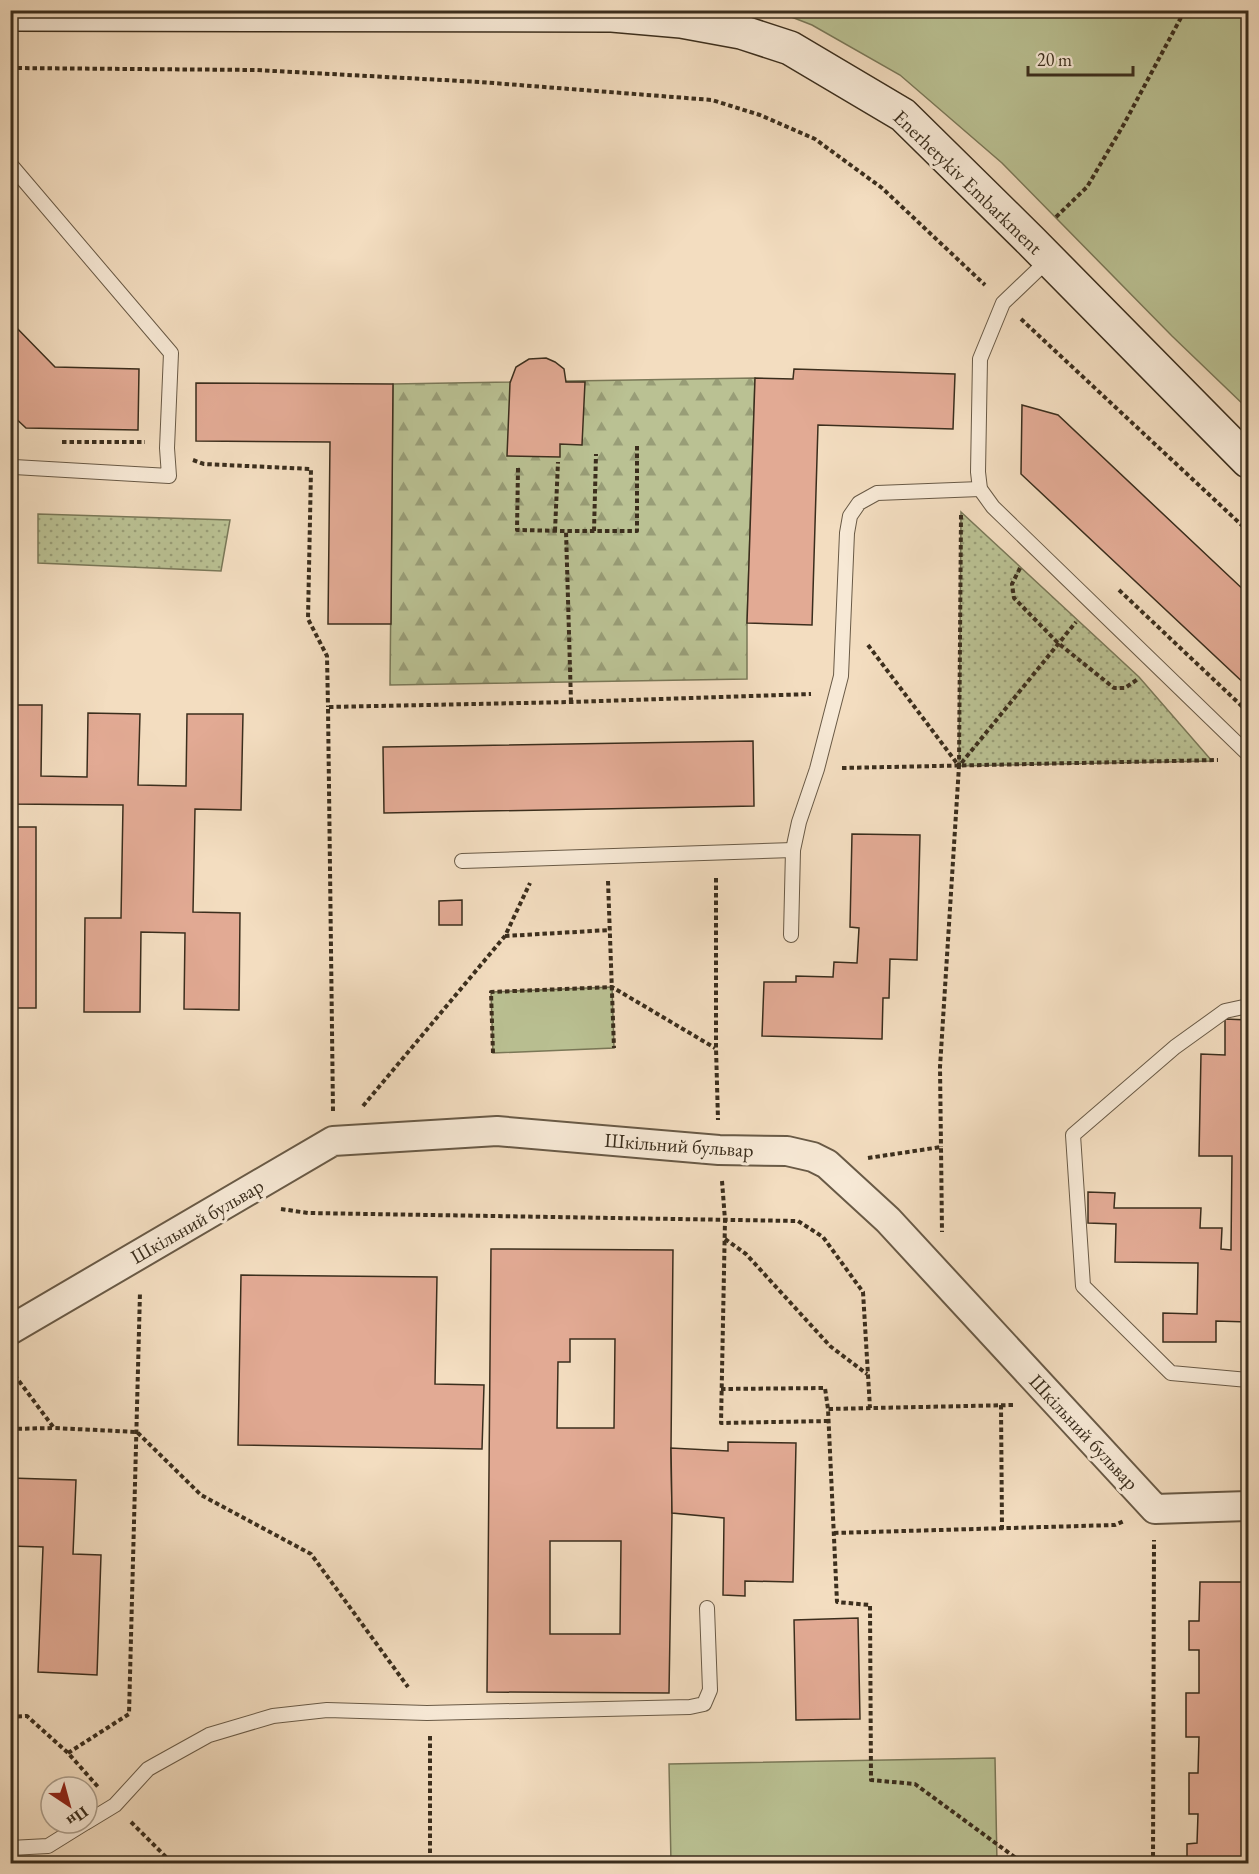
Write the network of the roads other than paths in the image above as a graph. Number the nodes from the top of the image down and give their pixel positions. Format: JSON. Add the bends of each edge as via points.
{"nodes":[{"id":1,"x":10,"y":14,"type":"edge"},
{"id":2,"x":10,"y":164,"type":"edge"},
{"id":3,"x":1040,"y":250,"type":"junction"},
{"id":4,"x":1248,"y":461,"type":"edge"},
{"id":5,"x":10,"y":463,"type":"edge"},
{"id":6,"x":980,"y":489,"type":"junction"},
{"id":7,"x":1248,"y":754,"type":"edge"},
{"id":8,"x":793,"y":850,"type":"junction"},
{"id":9,"x":462,"y":861,"type":"dead end"},
{"id":10,"x":791,"y":935,"type":"dead end"},
{"id":11,"x":1248,"y":1006,"type":"edge"},
{"id":12,"x":10,"y":1330,"type":"edge"},
{"id":13,"x":1248,"y":1380,"type":"edge"},
{"id":14,"x":1248,"y":1506,"type":"edge"},
{"id":15,"x":707,"y":1608,"type":"dead end"},
{"id":16,"x":99,"y":1814,"type":"edge"},
{"id":17,"x":65,"y":1835,"type":"edge"},
{"id":18,"x":10,"y":1848,"type":"edge"}],
"edges":[{"from":1,"to":3,"type":"street","name":"Enerhetykiv Embarkment","via":[[612,15],[681,21],[741,32],[790,48],[903,115]]},
{"from":2,"to":5,"type":"lane","via":[[171,353],[169,476],[14,467]]},
{"from":3,"to":4,"type":"street","name":"Enerhetykiv Embarkment"},
{"from":3,"to":6,"type":"lane","via":[[1003,303],[980,359]]},
{"from":6,"to":7,"type":"lane","via":[[1000,515]]},
{"from":6,"to":8,"type":"lane","via":[[877,493],[859,503],[850,516],[841,676]]},
{"from":8,"to":9,"type":"lane"},
{"from":8,"to":10,"type":"lane"},
{"from":11,"to":13,"type":"lane","via":[[1225,1011],[1175,1047],[1073,1135],[1083,1286],[1171,1373]]},
{"from":12,"to":14,"type":"street","name":"Шкільний бульвар","via":[[333,1141],[497,1131],[719,1150],[787,1151],[827,1164],[888,1220],[1155,1509]]},
{"from":15,"to":16,"type":"lane","via":[[710,1690],[704,1704],[427,1713],[327,1710],[273,1716],[209,1735],[148,1769],[115,1805]]},
{"from":17,"to":18,"type":"lane","via":[[48,1846]]}]}
